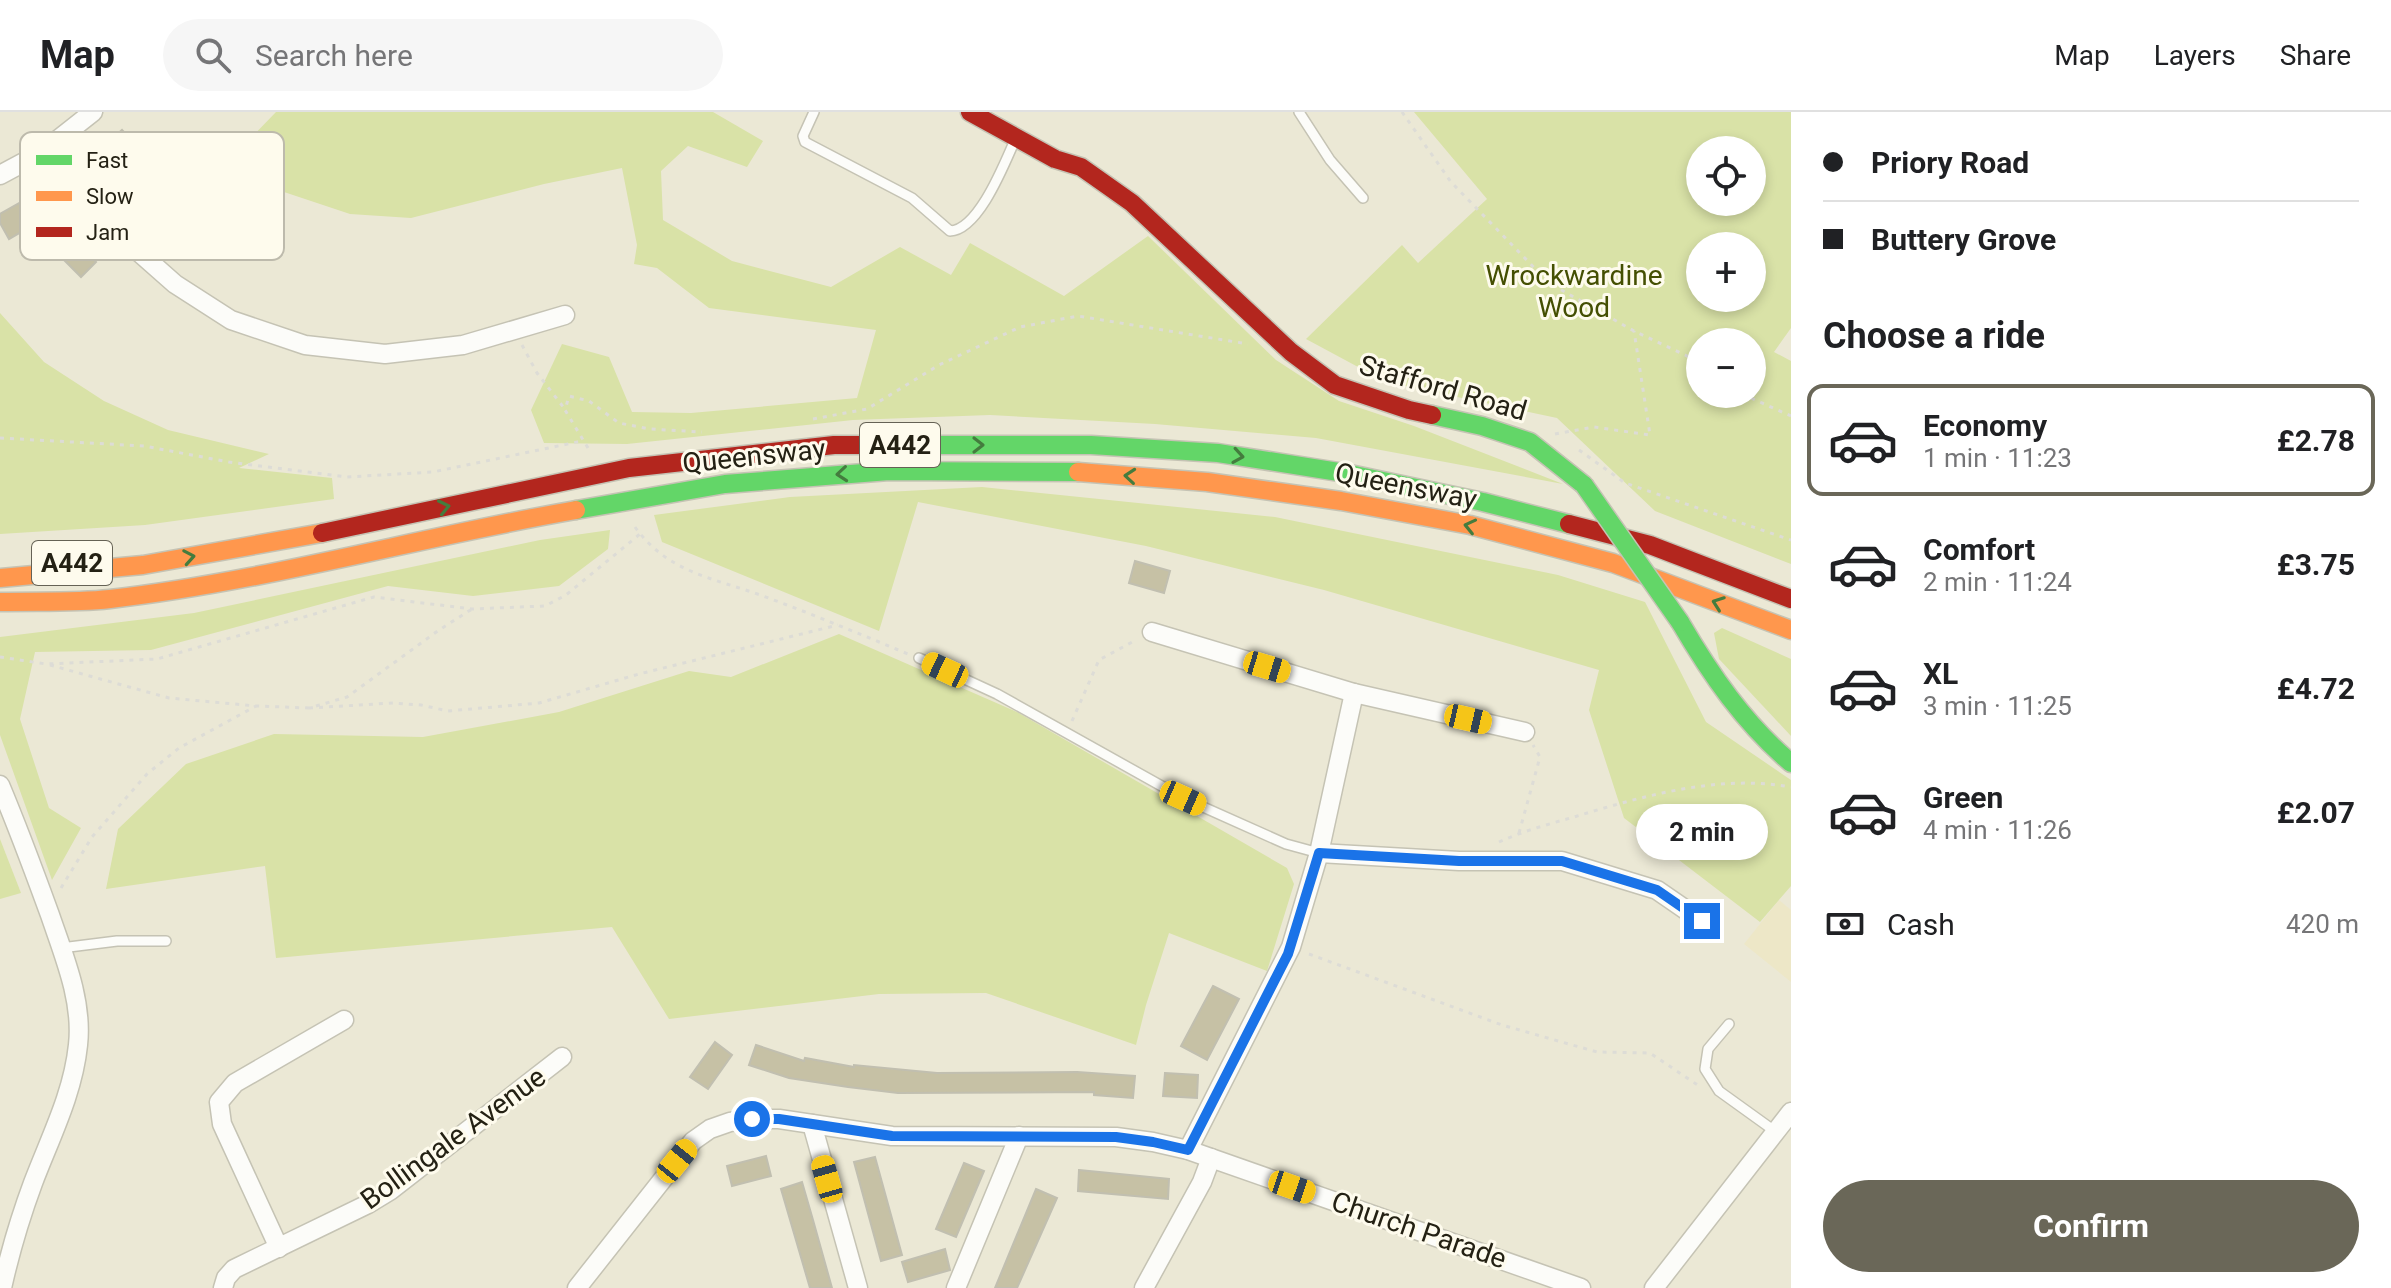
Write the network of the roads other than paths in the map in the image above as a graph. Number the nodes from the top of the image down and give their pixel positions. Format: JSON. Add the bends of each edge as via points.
{"nodes":[{"id":1,"x":814,"y":112,"type":"edge"},
{"id":2,"x":970,"y":112,"type":"edge"},
{"id":3,"x":1299,"y":112,"type":"edge"},
{"id":4,"x":81,"y":116,"type":"edge"},
{"id":5,"x":64,"y":132,"type":"edge"},
{"id":6,"x":1016,"y":137,"type":"junction"},
{"id":7,"x":20,"y":164,"type":"edge"},
{"id":8,"x":0,"y":175,"type":"edge"},
{"id":9,"x":1363,"y":198,"type":"dead end"},
{"id":10,"x":147,"y":260,"type":"edge"},
{"id":11,"x":565,"y":315,"type":"dead end"},
{"id":12,"x":0,"y":560,"type":"edge"},
{"id":13,"x":143,"y":565,"type":"junction"},
{"id":14,"x":0,"y":578,"type":"edge"},
{"id":15,"x":107,"y":599,"type":"junction"},
{"id":16,"x":1791,"y":599,"type":"edge"},
{"id":17,"x":0,"y":602,"type":"edge"},
{"id":18,"x":0,"y":615,"type":"edge"},
{"id":19,"x":1791,"y":630,"type":"edge"},
{"id":20,"x":1152,"y":632,"type":"road end"},
{"id":21,"x":919,"y":658,"type":"road end"},
{"id":22,"x":1354,"y":693,"type":"junction"},
{"id":23,"x":1525,"y":732,"type":"road end"},
{"id":24,"x":1791,"y":763,"type":"edge"},
{"id":25,"x":0,"y":785,"type":"edge"},
{"id":26,"x":1319,"y":853,"type":"junction"},
{"id":27,"x":1702,"y":921,"type":"dead end"},
{"id":28,"x":166,"y":941,"type":"dead end"},
{"id":29,"x":61,"y":948,"type":"junction"},
{"id":30,"x":344,"y":1020,"type":"dead end"},
{"id":31,"x":1729,"y":1024,"type":"dead end"},
{"id":32,"x":562,"y":1057,"type":"dead end"},
{"id":33,"x":1791,"y":1112,"type":"edge"},
{"id":34,"x":812,"y":1124,"type":"junction"},
{"id":35,"x":1776,"y":1132,"type":"junction"},
{"id":36,"x":1019,"y":1136,"type":"junction"},
{"id":37,"x":1188,"y":1150,"type":"junction"},
{"id":38,"x":1211,"y":1158,"type":"junction"},
{"id":39,"x":6,"y":1241,"type":"edge"},
{"id":40,"x":279,"y":1248,"type":"junction"},
{"id":41,"x":578,"y":1287,"type":"edge"},
{"id":42,"x":1574,"y":1287,"type":"edge"},
{"id":43,"x":2,"y":1288,"type":"edge"},
{"id":44,"x":223,"y":1288,"type":"edge"},
{"id":45,"x":858,"y":1288,"type":"edge"},
{"id":46,"x":956,"y":1288,"type":"edge"},
{"id":47,"x":1144,"y":1288,"type":"edge"},
{"id":48,"x":1654,"y":1288,"type":"edge"}],
"edges":[{"from":1,"to":6,"type":"lane","via":[[805,142],[912,198],[950,231],[961,228],[983,203]]},
{"from":2,"to":6,"type":"main road","name":"Stafford Road"},
{"from":3,"to":9,"type":"lane"},
{"from":4,"to":5,"type":"street"},
{"from":6,"to":24,"type":"main road","name":"Stafford Road","bridge":true,"via":[[1107,183],[1291,352],[1335,385],[1530,442],[1584,485],[1732,705]]},
{"from":7,"to":8,"type":"street"},
{"from":10,"to":11,"type":"street","via":[[231,320],[305,345],[385,354],[463,345]]},
{"from":12,"to":13,"type":"main road","number":"A442"},
{"from":13,"to":14,"type":"main road","name":"Queensway","number":"A442"},
{"from":13,"to":16,"type":"main road","name":"Queensway","number":"A442","one_way":true,"via":[[269,544],[629,468],[834,445],[1091,445],[1232,455],[1483,502],[1650,545]]},
{"from":15,"to":17,"type":"main road","name":"Queensway","number":"A442"},
{"from":15,"to":18,"type":"main road","number":"A442"},
{"from":19,"to":15,"type":"main road","name":"Queensway","number":"A442","one_way":true,"via":[[1613,563],[1470,525],[1222,484],[1071,471],[889,471],[725,484],[497,524],[212,584]]},
{"from":20,"to":22,"type":"street"},
{"from":21,"to":26,"type":"lane","via":[[997,694],[1183,798],[1286,844]]},
{"from":22,"to":23,"type":"street"},
{"from":22,"to":26,"type":"street"},
{"from":25,"to":29,"type":"street"},
{"from":26,"to":27,"type":"street","via":[[1562,861],[1657,890]]},
{"from":26,"to":37,"type":"street","via":[[1291,947]]},
{"from":28,"to":29,"type":"lane"},
{"from":29,"to":39,"type":"street","via":[[79,1043],[60,1120]]},
{"from":30,"to":40,"type":"street","via":[[235,1083],[219,1102],[222,1124]]},
{"from":31,"to":35,"type":"lane","via":[[1708,1049],[1705,1069],[1719,1091]]},
{"from":32,"to":40,"type":"street","name":"Bollingale Avenue","via":[[391,1190]]},
{"from":33,"to":35,"type":"street"},
{"from":34,"to":36,"type":"street","name":"Church Parade","via":[[892,1136]]},
{"from":34,"to":41,"type":"street","name":"Church Parade","via":[[752,1119],[710,1129],[693,1141]]},
{"from":34,"to":45,"type":"street"},
{"from":35,"to":48,"type":"street"},
{"from":36,"to":37,"type":"street","name":"Church Parade","via":[[1116,1137]]},
{"from":36,"to":46,"type":"street"},
{"from":37,"to":38,"type":"street","name":"Church Parade"},
{"from":38,"to":42,"type":"street","name":"Church Parade"},
{"from":38,"to":47,"type":"street"},
{"from":39,"to":43,"type":"street"},
{"from":40,"to":44,"type":"street","name":"Bollingale Avenue","via":[[234,1269]]}]}
